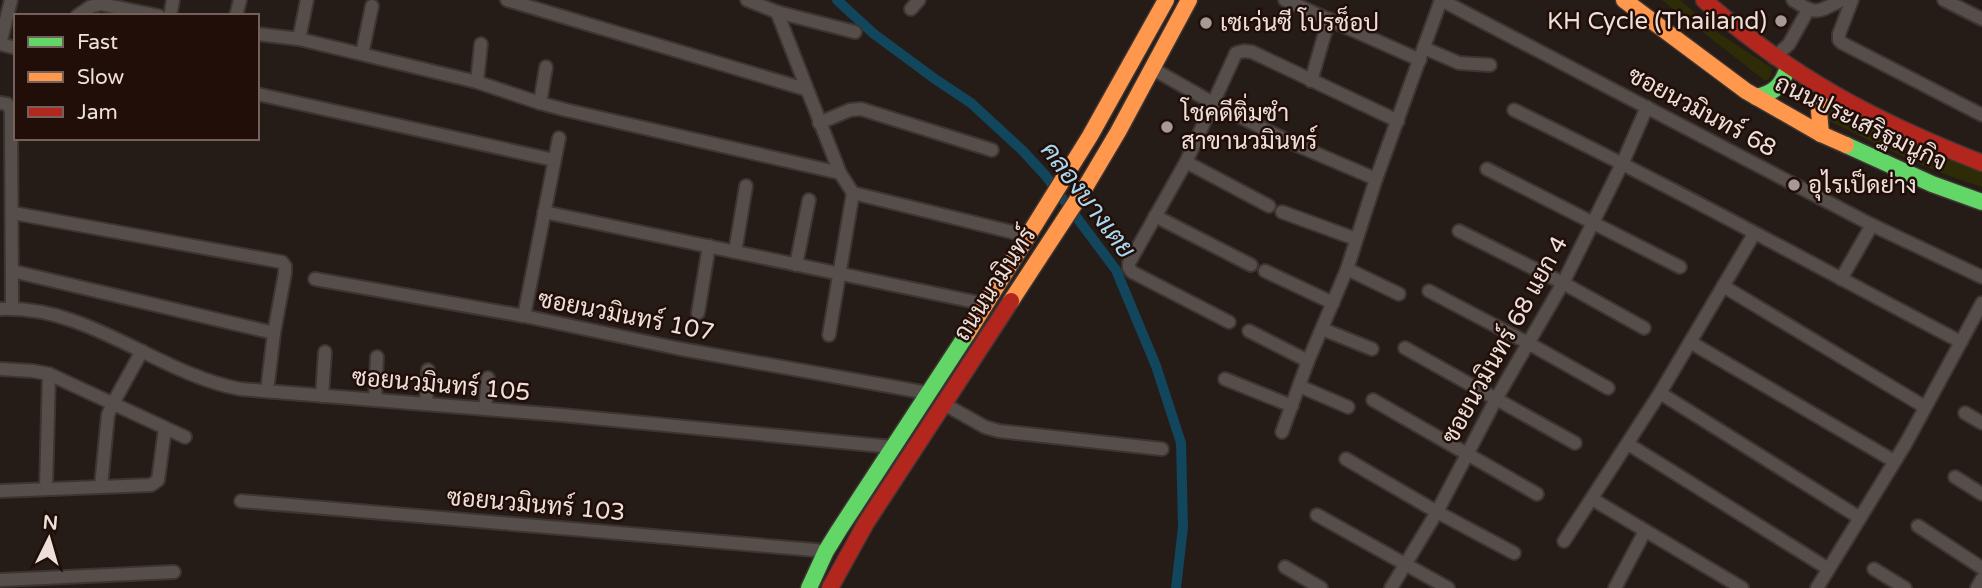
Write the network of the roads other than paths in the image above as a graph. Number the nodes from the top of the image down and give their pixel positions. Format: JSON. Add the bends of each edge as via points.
{"nodes":[{"id":1,"x":11,"y":0,"type":"edge"},
{"id":2,"x":307,"y":0,"type":"edge"},
{"id":3,"x":507,"y":0,"type":"edge"},
{"id":4,"x":747,"y":0,"type":"edge"},
{"id":5,"x":1166,"y":0,"type":"edge"},
{"id":6,"x":1189,"y":0,"type":"edge"},
{"id":7,"x":1285,"y":0,"type":"edge"},
{"id":8,"x":1441,"y":0,"type":"edge"},
{"id":9,"x":1624,"y":0,"type":"edge"},
{"id":10,"x":1704,"y":0,"type":"edge"},
{"id":11,"x":1793,"y":0,"type":"edge"},
{"id":12,"x":1842,"y":0,"type":"edge"},
{"id":13,"x":1852,"y":0,"type":"edge"},
{"id":14,"x":1944,"y":0,"type":"edge"},
{"id":15,"x":101,"y":2,"type":"edge"},
{"id":16,"x":372,"y":6,"type":"dead end"},
{"id":17,"x":1808,"y":10,"type":"junction"},
{"id":18,"x":777,"y":12,"type":"junction"},
{"id":19,"x":80,"y":14,"type":"edge"},
{"id":20,"x":151,"y":14,"type":"edge"},
{"id":21,"x":1329,"y":19,"type":"junction"},
{"id":22,"x":1982,"y":19,"type":"edge"},
{"id":23,"x":855,"y":32,"type":"dead end"},
{"id":24,"x":259,"y":34,"type":"edge"},
{"id":25,"x":299,"y":39,"type":"junction"},
{"id":26,"x":0,"y":44,"type":"edge"},
{"id":27,"x":481,"y":44,"type":"dead end"},
{"id":28,"x":362,"y":54,"type":"junction"},
{"id":29,"x":1422,"y":54,"type":"junction"},
{"id":30,"x":1781,"y":62,"type":"junction"},
{"id":31,"x":1490,"y":65,"type":"dead end"},
{"id":32,"x":546,"y":66,"type":"dead end"},
{"id":33,"x":1153,"y":69,"type":"junction"},
{"id":34,"x":1311,"y":81,"type":"junction"},
{"id":35,"x":477,"y":82,"type":"junction"},
{"id":36,"x":805,"y":89,"type":"junction"},
{"id":37,"x":1830,"y":92,"type":"junction"},
{"id":38,"x":259,"y":94,"type":"edge"},
{"id":39,"x":1756,"y":97,"type":"junction"},
{"id":40,"x":0,"y":103,"type":"edge"},
{"id":41,"x":540,"y":103,"type":"junction"},
{"id":42,"x":1213,"y":103,"type":"junction"},
{"id":43,"x":1647,"y":107,"type":"junction"},
{"id":44,"x":1514,"y":110,"type":"dead end"},
{"id":45,"x":1982,"y":116,"type":"edge"},
{"id":46,"x":1398,"y":121,"type":"junction"},
{"id":47,"x":819,"y":123,"type":"junction"},
{"id":48,"x":1821,"y":134,"type":"junction"},
{"id":49,"x":559,"y":138,"type":"dead end"},
{"id":50,"x":992,"y":150,"type":"dead end"},
{"id":51,"x":6,"y":153,"type":"edge"},
{"id":52,"x":554,"y":160,"type":"junction"},
{"id":53,"x":1186,"y":162,"type":"junction"},
{"id":54,"x":1623,"y":162,"type":"junction"},
{"id":55,"x":1982,"y":163,"type":"edge"},
{"id":56,"x":1486,"y":169,"type":"dead end"},
{"id":57,"x":840,"y":173,"type":"junction"},
{"id":58,"x":1376,"y":179,"type":"junction"},
{"id":59,"x":746,"y":186,"type":"dead end"},
{"id":60,"x":853,"y":193,"type":"junction"},
{"id":61,"x":809,"y":200,"type":"dead end"},
{"id":62,"x":1982,"y":202,"type":"edge"},
{"id":63,"x":9,"y":205,"type":"edge"},
{"id":64,"x":1269,"y":206,"type":"dead end"},
{"id":65,"x":544,"y":212,"type":"junction"},
{"id":66,"x":1282,"y":212,"type":"dead end"},
{"id":67,"x":1155,"y":216,"type":"junction"},
{"id":68,"x":1593,"y":221,"type":"junction"},
{"id":69,"x":1872,"y":225,"type":"junction"},
{"id":70,"x":1459,"y":231,"type":"dead end"},
{"id":71,"x":1754,"y":234,"type":"junction"},
{"id":72,"x":1028,"y":236,"type":"junction"},
{"id":73,"x":1356,"y":239,"type":"junction"},
{"id":74,"x":709,"y":246,"type":"junction"},
{"id":75,"x":6,"y":249,"type":"edge"},
{"id":76,"x":735,"y":252,"type":"junction"},
{"id":77,"x":796,"y":265,"type":"junction"},
{"id":78,"x":1251,"y":265,"type":"dead end"},
{"id":79,"x":1680,"y":267,"type":"dead end"},
{"id":80,"x":1347,"y":269,"type":"junction"},
{"id":81,"x":12,"y":271,"type":"junction"},
{"id":82,"x":1265,"y":271,"type":"dead end"},
{"id":83,"x":839,"y":274,"type":"junction"},
{"id":84,"x":1982,"y":277,"type":"edge"},
{"id":85,"x":315,"y":279,"type":"dead end"},
{"id":86,"x":1842,"y":279,"type":"junction"},
{"id":87,"x":1563,"y":282,"type":"junction"},
{"id":88,"x":1723,"y":286,"type":"junction"},
{"id":89,"x":1429,"y":291,"type":"dead end"},
{"id":90,"x":1399,"y":294,"type":"dead end"},
{"id":91,"x":1333,"y":303,"type":"junction"},
{"id":92,"x":1982,"y":303,"type":"edge"},
{"id":93,"x":985,"y":304,"type":"junction"},
{"id":94,"x":6,"y":308,"type":"edge"},
{"id":95,"x":698,"y":313,"type":"dead end"},
{"id":96,"x":524,"y":316,"type":"junction"},
{"id":97,"x":1230,"y":322,"type":"dead end"},
{"id":98,"x":1644,"y":328,"type":"dead end"},
{"id":99,"x":1322,"y":329,"type":"junction"},
{"id":100,"x":1249,"y":331,"type":"dead end"},
{"id":101,"x":274,"y":332,"type":"junction"},
{"id":102,"x":829,"y":335,"type":"dead end"},
{"id":103,"x":1690,"y":342,"type":"junction"},
{"id":104,"x":1961,"y":342,"type":"junction"},
{"id":105,"x":1528,"y":343,"type":"junction"},
{"id":106,"x":1405,"y":348,"type":"dead end"},
{"id":107,"x":1372,"y":349,"type":"dead end"},
{"id":108,"x":142,"y":351,"type":"junction"},
{"id":109,"x":325,"y":352,"type":"dead end"},
{"id":110,"x":377,"y":357,"type":"dead end"},
{"id":111,"x":1308,"y":361,"type":"junction"},
{"id":112,"x":0,"y":369,"type":"edge"},
{"id":113,"x":428,"y":370,"type":"dead end"},
{"id":114,"x":49,"y":374,"type":"junction"},
{"id":115,"x":488,"y":378,"type":"dead end"},
{"id":116,"x":1225,"y":379,"type":"dead end"},
{"id":117,"x":1299,"y":386,"type":"junction"},
{"id":118,"x":1608,"y":388,"type":"dead end"},
{"id":119,"x":267,"y":391,"type":"junction"},
{"id":120,"x":929,"y":393,"type":"junction"},
{"id":121,"x":1660,"y":393,"type":"junction"},
{"id":122,"x":322,"y":396,"type":"junction"},
{"id":123,"x":1496,"y":399,"type":"junction"},
{"id":124,"x":375,"y":400,"type":"junction"},
{"id":125,"x":1373,"y":400,"type":"dead end"},
{"id":126,"x":426,"y":404,"type":"junction"},
{"id":127,"x":944,"y":404,"type":"junction"},
{"id":128,"x":112,"y":405,"type":"junction"},
{"id":129,"x":1292,"y":406,"type":"junction"},
{"id":130,"x":1348,"y":407,"type":"dead end"},
{"id":131,"x":1925,"y":407,"type":"junction"},
{"id":132,"x":485,"y":409,"type":"junction"},
{"id":133,"x":1965,"y":412,"type":"dead end"},
{"id":134,"x":1982,"y":423,"type":"edge"},
{"id":135,"x":165,"y":429,"type":"junction"},
{"id":136,"x":1282,"y":432,"type":"dead end"},
{"id":137,"x":185,"y":437,"type":"dead end"},
{"id":138,"x":1575,"y":443,"type":"dead end"},
{"id":139,"x":1628,"y":444,"type":"junction"},
{"id":140,"x":893,"y":447,"type":"junction"},
{"id":141,"x":1162,"y":449,"type":"dead end"},
{"id":142,"x":1467,"y":454,"type":"junction"},
{"id":143,"x":1346,"y":459,"type":"dead end"},
{"id":144,"x":1894,"y":461,"type":"junction"},
{"id":145,"x":1955,"y":477,"type":"dead end"},
{"id":146,"x":101,"y":485,"type":"junction"},
{"id":147,"x":46,"y":488,"type":"junction"},
{"id":148,"x":0,"y":491,"type":"edge"},
{"id":149,"x":1537,"y":494,"type":"dead end"},
{"id":150,"x":1982,"y":494,"type":"edge"},
{"id":151,"x":1592,"y":499,"type":"junction"},
{"id":152,"x":241,"y":501,"type":"dead end"},
{"id":153,"x":1437,"y":512,"type":"junction"},
{"id":154,"x":1317,"y":515,"type":"dead end"},
{"id":155,"x":1860,"y":518,"type":"junction"},
{"id":156,"x":1918,"y":526,"type":"dead end"},
{"id":157,"x":1645,"y":531,"type":"junction"},
{"id":158,"x":1564,"y":541,"type":"dead end"},
{"id":159,"x":826,"y":551,"type":"junction"},
{"id":160,"x":1514,"y":553,"type":"dead end"},
{"id":161,"x":1405,"y":565,"type":"junction"},
{"id":162,"x":1285,"y":567,"type":"dead end"},
{"id":163,"x":1828,"y":568,"type":"junction"},
{"id":164,"x":1982,"y":568,"type":"edge"},
{"id":165,"x":1874,"y":569,"type":"dead end"},
{"id":166,"x":174,"y":572,"type":"dead end"},
{"id":167,"x":1982,"y":579,"type":"edge"},
{"id":168,"x":0,"y":580,"type":"edge"},
{"id":169,"x":85,"y":582,"type":"edge"},
{"id":170,"x":38,"y":583,"type":"edge"},
{"id":171,"x":809,"y":588,"type":"edge"},
{"id":172,"x":830,"y":588,"type":"edge"},
{"id":173,"x":1321,"y":588,"type":"edge"},
{"id":174,"x":1391,"y":588,"type":"edge"},
{"id":175,"x":1448,"y":588,"type":"edge"},
{"id":176,"x":1616,"y":588,"type":"edge"},
{"id":177,"x":1742,"y":588,"type":"edge"},
{"id":178,"x":1817,"y":588,"type":"edge"},
{"id":179,"x":1905,"y":588,"type":"edge"},
{"id":180,"x":1977,"y":588,"type":"edge"}],
"edges":[{"from":1,"to":26,"type":"street"},
{"from":2,"to":25,"type":"street"},
{"from":3,"to":36,"type":"street"},
{"from":4,"to":18,"type":"street"},
{"from":5,"to":72,"type":"main road","name":"ถนนนวมินทร์","via":[[1068,175]]},
{"from":6,"to":33,"type":"main road","name":"ถนนนวมินทร์"},
{"from":7,"to":21,"type":"street"},
{"from":8,"to":29,"type":"street"},
{"from":8,"to":43,"type":"street","name":"ซอยนวมินทร์ 68"},
{"from":9,"to":39,"type":"main road","name":"ถนนประเสริฐมนูกิจ"},
{"from":10,"to":30,"type":"main road","name":"ถนนประเสริฐมนูกิจ"},
{"from":11,"to":17,"type":"street"},
{"from":12,"to":17,"type":"street","via":[[1821,10]]},
{"from":13,"to":45,"type":"street","via":[[1839,34],[1842,43]]},
{"from":14,"to":22,"type":"street"},
{"from":15,"to":19,"type":"street"},
{"from":15,"to":20,"type":"street"},
{"from":16,"to":28,"type":"street"},
{"from":17,"to":30,"type":"street"},
{"from":18,"to":23,"type":"street"},
{"from":18,"to":36,"type":"street"},
{"from":21,"to":29,"type":"street"},
{"from":21,"to":34,"type":"street"},
{"from":24,"to":25,"type":"street"},
{"from":25,"to":28,"type":"street"},
{"from":27,"to":35,"type":"street"},
{"from":28,"to":35,"type":"street"},
{"from":29,"to":31,"type":"street"},
{"from":29,"to":46,"type":"street"},
{"from":30,"to":37,"type":"main road","name":"ถนนประเสริฐมนูกิจ"},
{"from":30,"to":39,"type":"main road","via":[[1783,81],[1777,90]]},
{"from":32,"to":41,"type":"street"},
{"from":33,"to":42,"type":"street"},
{"from":33,"to":127,"type":"main road","name":"ถนนนวมินทร์","via":[[1083,191]]},
{"from":34,"to":42,"type":"street","via":[[1244,51],[1236,53]]},
{"from":34,"to":46,"type":"street"},
{"from":35,"to":41,"type":"street"},
{"from":36,"to":47,"type":"street"},
{"from":37,"to":48,"type":"main road","via":[[1818,107]]},
{"from":37,"to":55,"type":"main road","name":"ถนนประเสริฐมนูกิจ","via":[[1932,144]]},
{"from":38,"to":52,"type":"street"},
{"from":39,"to":48,"type":"main road","name":"ถนนประเสริฐมนูกิจ"},
{"from":40,"to":51,"type":"street","via":[[11,110]]},
{"from":41,"to":57,"type":"street"},
{"from":42,"to":53,"type":"street"},
{"from":42,"to":58,"type":"street"},
{"from":43,"to":54,"type":"street","name":"ซอยนวมินทร์ 68 แยก 4"},
{"from":43,"to":69,"type":"street","name":"ซอยนวมินทร์ 68"},
{"from":44,"to":54,"type":"street"},
{"from":46,"to":58,"type":"street"},
{"from":47,"to":50,"type":"street","via":[[861,109]]},
{"from":47,"to":57,"type":"street"},
{"from":48,"to":62,"type":"main road","name":"ถนนประเสริฐมนูกิจ"},
{"from":49,"to":52,"type":"street"},
{"from":51,"to":63,"type":"street"},
{"from":52,"to":65,"type":"street"},
{"from":53,"to":64,"type":"street"},
{"from":53,"to":67,"type":"street"},
{"from":54,"to":68,"type":"street","name":"ซอยนวมินทร์ 68 แยก 4"},
{"from":54,"to":71,"type":"street"},
{"from":56,"to":68,"type":"street"},
{"from":57,"to":60,"type":"street"},
{"from":58,"to":73,"type":"street"},
{"from":59,"to":76,"type":"street"},
{"from":60,"to":72,"type":"street"},
{"from":60,"to":83,"type":"street"},
{"from":61,"to":77,"type":"street"},
{"from":63,"to":75,"type":"street"},
{"from":63,"to":101,"type":"street","via":[[282,262],[285,273]]},
{"from":65,"to":74,"type":"street"},
{"from":65,"to":96,"type":"street"},
{"from":66,"to":73,"type":"street"},
{"from":67,"to":78,"type":"street"},
{"from":67,"to":97,"type":"street","via":[[1129,268]]},
{"from":68,"to":79,"type":"street"},
{"from":68,"to":87,"type":"street","name":"ซอยนวมินทร์ 68 แยก 4"},
{"from":69,"to":84,"type":"street","name":"ซอยนวมินทร์ 68"},
{"from":69,"to":86,"type":"street"},
{"from":70,"to":87,"type":"street"},
{"from":71,"to":86,"type":"street"},
{"from":71,"to":88,"type":"street"},
{"from":72,"to":93,"type":"main road","name":"ถนนนวมินทร์"},
{"from":73,"to":80,"type":"street"},
{"from":74,"to":76,"type":"street"},
{"from":74,"to":95,"type":"street"},
{"from":75,"to":81,"type":"street"},
{"from":76,"to":77,"type":"street"},
{"from":77,"to":83,"type":"street"},
{"from":80,"to":90,"type":"street"},
{"from":80,"to":91,"type":"street"},
{"from":81,"to":94,"type":"street"},
{"from":81,"to":101,"type":"street"},
{"from":82,"to":91,"type":"street"},
{"from":83,"to":93,"type":"street"},
{"from":83,"to":102,"type":"street"},
{"from":85,"to":96,"type":"street","name":"ซอยนวมินทร์ 107"},
{"from":86,"to":104,"type":"street"},
{"from":87,"to":98,"type":"street"},
{"from":87,"to":105,"type":"street","name":"ซอยนวมินทร์ 68 แยก 4"},
{"from":88,"to":103,"type":"street"},
{"from":88,"to":131,"type":"street"},
{"from":89,"to":105,"type":"street"},
{"from":91,"to":99,"type":"street"},
{"from":92,"to":104,"type":"street"},
{"from":93,"to":120,"type":"main road","name":"ถนนนวมินทร์"},
{"from":94,"to":108,"type":"street","name":"ซอยนวมินทร์ 105","via":[[66,317]]},
{"from":96,"to":120,"type":"street","name":"ซอยนวมินทร์ 107"},
{"from":99,"to":107,"type":"street"},
{"from":99,"to":111,"type":"street"},
{"from":100,"to":111,"type":"street"},
{"from":101,"to":119,"type":"street"},
{"from":103,"to":121,"type":"street"},
{"from":103,"to":144,"type":"street"},
{"from":104,"to":131,"type":"street"},
{"from":105,"to":118,"type":"street"},
{"from":105,"to":123,"type":"street","name":"ซอยนวมินทร์ 68 แยก 4"},
{"from":106,"to":123,"type":"street"},
{"from":108,"to":119,"type":"street","name":"ซอยนวมินทร์ 105","via":[[225,387]]},
{"from":108,"to":128,"type":"street"},
{"from":109,"to":122,"type":"street"},
{"from":110,"to":124,"type":"street"},
{"from":111,"to":117,"type":"street"},
{"from":112,"to":114,"type":"street"},
{"from":113,"to":126,"type":"street"},
{"from":114,"to":128,"type":"street"},
{"from":114,"to":147,"type":"street"},
{"from":115,"to":132,"type":"street"},
{"from":116,"to":129,"type":"street"},
{"from":117,"to":129,"type":"street"},
{"from":117,"to":130,"type":"street"},
{"from":119,"to":122,"type":"street","name":"ซอยนวมินทร์ 105"},
{"from":120,"to":140,"type":"main road","name":"ถนนนวมินทร์"},
{"from":121,"to":139,"type":"street"},
{"from":121,"to":155,"type":"street"},
{"from":122,"to":124,"type":"street","name":"ซอยนวมินทร์ 105"},
{"from":123,"to":138,"type":"street"},
{"from":123,"to":142,"type":"street","name":"ซอยนวมินทร์ 68 แยก 4"},
{"from":124,"to":126,"type":"street","name":"ซอยนวมินทร์ 105"},
{"from":125,"to":142,"type":"street"},
{"from":126,"to":132,"type":"street","name":"ซอยนวมินทร์ 105"},
{"from":127,"to":141,"type":"street","via":[[999,431]]},
{"from":127,"to":172,"type":"main road","name":"ถนนนวมินทร์","via":[[855,541]]},
{"from":128,"to":135,"type":"street"},
{"from":128,"to":146,"type":"street"},
{"from":129,"to":136,"type":"street"},
{"from":131,"to":144,"type":"street"},
{"from":132,"to":140,"type":"street","name":"ซอยนวมินทร์ 105"},
{"from":133,"to":134,"type":"street"},
{"from":135,"to":137,"type":"street"},
{"from":135,"to":146,"type":"street","via":[[156,483]]},
{"from":139,"to":151,"type":"street"},
{"from":139,"to":163,"type":"street"},
{"from":140,"to":159,"type":"main road","name":"ถนนนวมินทร์"},
{"from":142,"to":149,"type":"street"},
{"from":142,"to":153,"type":"street","name":"ซอยนวมินทร์ 68 แยก 4"},
{"from":143,"to":153,"type":"street"},
{"from":144,"to":155,"type":"street"},
{"from":145,"to":150,"type":"street"},
{"from":146,"to":147,"type":"street"},
{"from":147,"to":148,"type":"street"},
{"from":151,"to":157,"type":"street"},
{"from":151,"to":158,"type":"street"},
{"from":152,"to":159,"type":"street","name":"ซอยนวมินทร์ 103"},
{"from":153,"to":160,"type":"street"},
{"from":153,"to":161,"type":"street","name":"ซอยนวมินทร์ 68 แยก 4"},
{"from":154,"to":161,"type":"street"},
{"from":155,"to":163,"type":"street"},
{"from":156,"to":164,"type":"street"},
{"from":157,"to":176,"type":"street"},
{"from":157,"to":177,"type":"street"},
{"from":159,"to":171,"type":"main road","name":"ถนนนวมินทร์"},
{"from":161,"to":174,"type":"street","name":"ซอยนวมินทร์ 68 แยก 4"},
{"from":161,"to":175,"type":"street"},
{"from":162,"to":173,"type":"street"},
{"from":163,"to":178,"type":"street"},
{"from":165,"to":179,"type":"street"},
{"from":166,"to":169,"type":"street"},
{"from":167,"to":180,"type":"street"},
{"from":168,"to":170,"type":"street"},
{"from":169,"to":170,"type":"street"}]}
